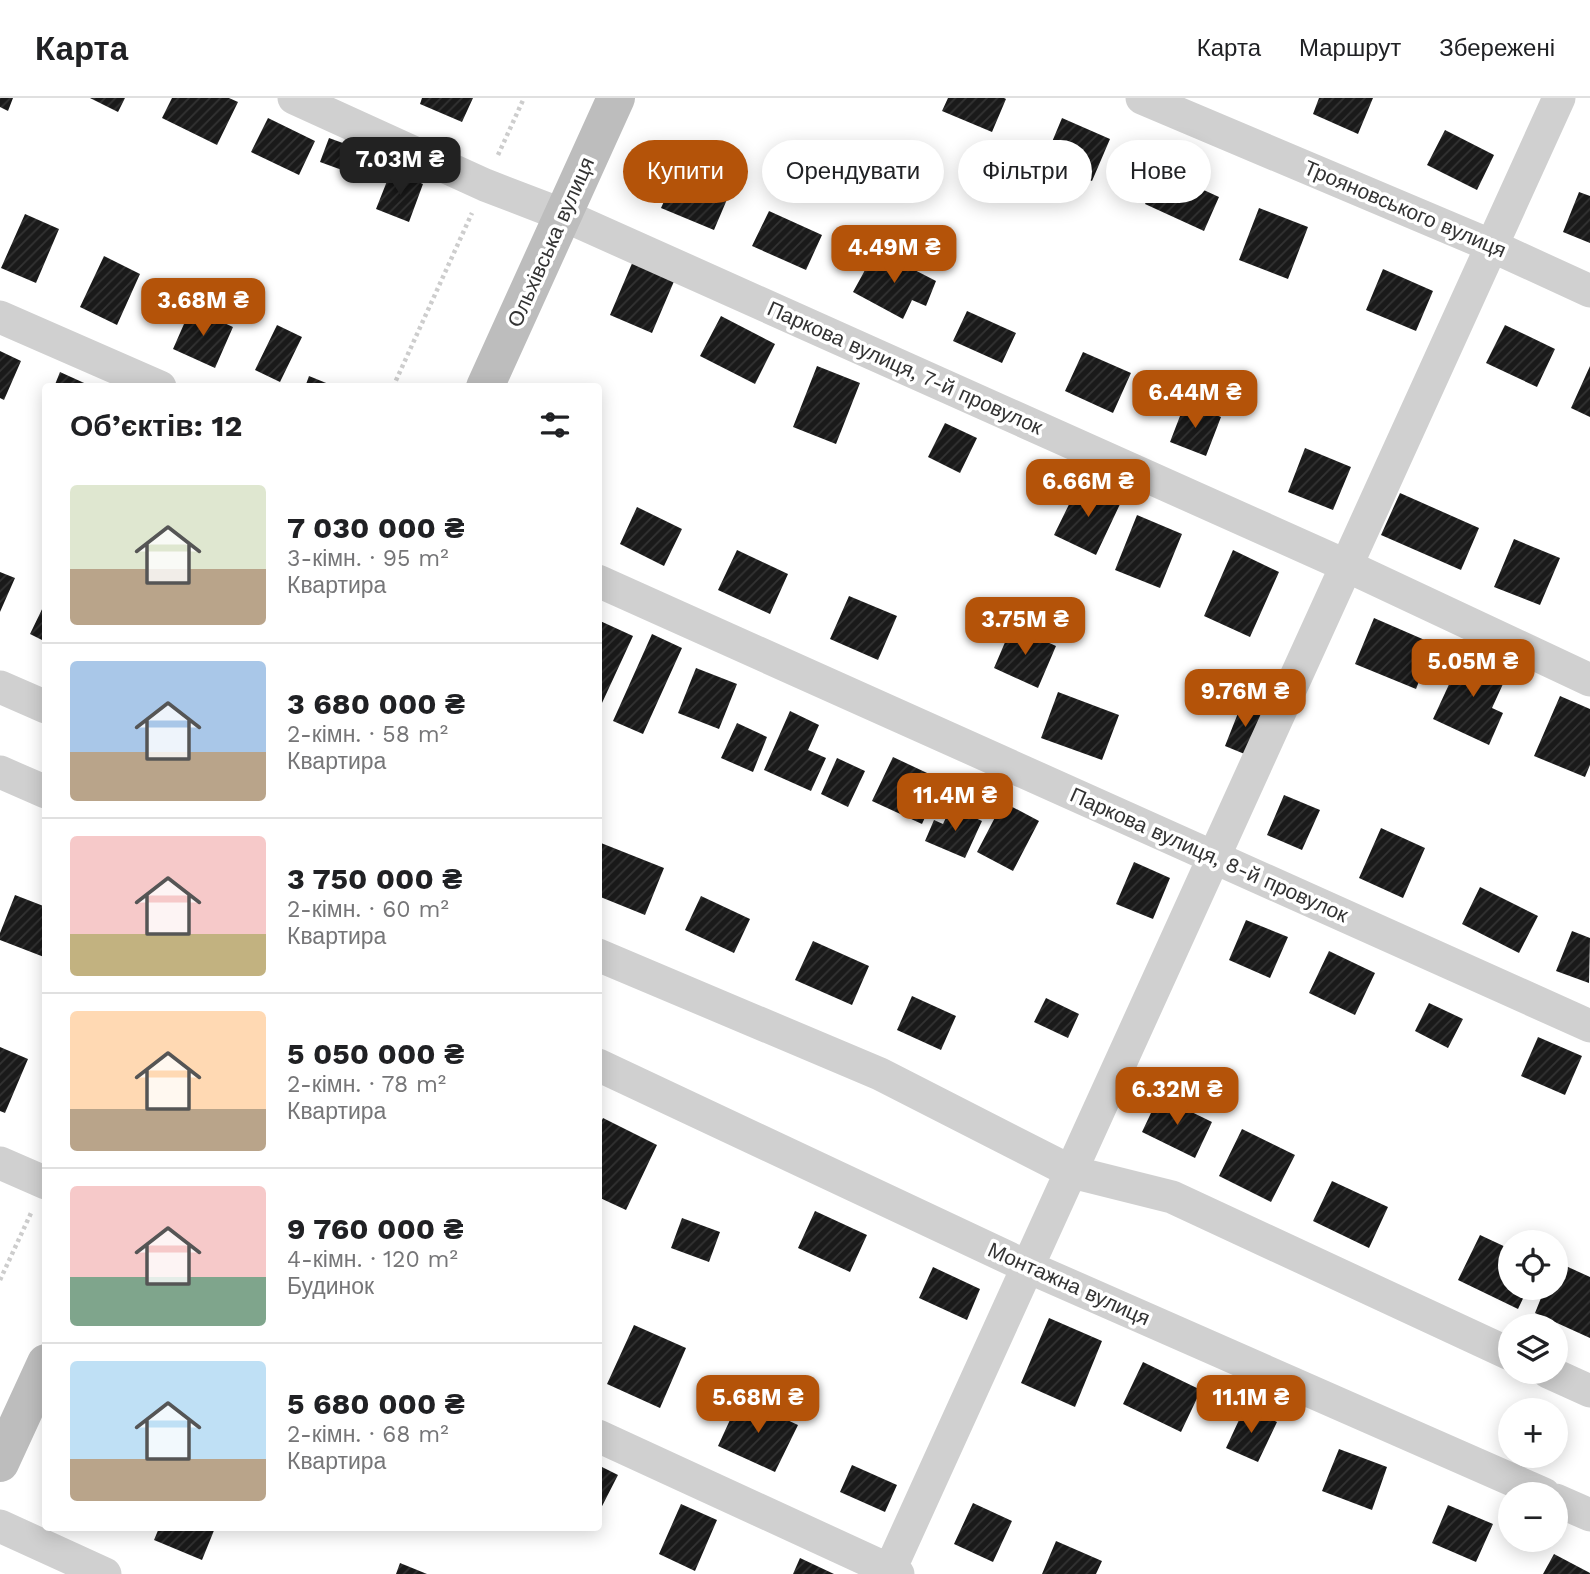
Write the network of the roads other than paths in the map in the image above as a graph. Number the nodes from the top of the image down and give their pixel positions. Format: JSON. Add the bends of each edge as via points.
{"nodes":[{"id":1,"x":294,"y":98,"type":"edge"},
{"id":2,"x":615,"y":98,"type":"edge"},
{"id":3,"x":1142,"y":98,"type":"edge"},
{"id":4,"x":1559,"y":98,"type":"edge"},
{"id":5,"x":563,"y":215,"type":"junction"},
{"id":6,"x":1492,"y":246,"type":"junction"},
{"id":7,"x":1590,"y":291,"type":"edge"},
{"id":8,"x":0,"y":317,"type":"edge"},
{"id":9,"x":151,"y":383,"type":"edge"},
{"id":10,"x":487,"y":383,"type":"edge"},
{"id":11,"x":1347,"y":566,"type":"junction"},
{"id":12,"x":602,"y":583,"type":"edge"},
{"id":13,"x":1590,"y":680,"type":"edge"},
{"id":14,"x":0,"y":687,"type":"edge"},
{"id":15,"x":42,"y":705,"type":"edge"},
{"id":16,"x":0,"y":772,"type":"edge"},
{"id":17,"x":42,"y":790,"type":"edge"},
{"id":18,"x":1214,"y":857,"type":"junction"},
{"id":19,"x":602,"y":958,"type":"edge"},
{"id":20,"x":1590,"y":1026,"type":"edge"},
{"id":21,"x":602,"y":1067,"type":"edge"},
{"id":22,"x":0,"y":1163,"type":"edge"},
{"id":23,"x":1072,"y":1172,"type":"junction"},
{"id":24,"x":42,"y":1182,"type":"edge"},
{"id":25,"x":1028,"y":1267,"type":"junction"},
{"id":26,"x":1498,"y":1348,"type":"edge"},
{"id":27,"x":42,"y":1372,"type":"edge"},
{"id":28,"x":1568,"y":1381,"type":"edge"},
{"id":29,"x":1590,"y":1391,"type":"edge"},
{"id":30,"x":602,"y":1438,"type":"edge"},
{"id":31,"x":0,"y":1463,"type":"edge"},
{"id":32,"x":1517,"y":1482,"type":"edge"},
{"id":33,"x":1568,"y":1505,"type":"edge"},
{"id":34,"x":1590,"y":1515,"type":"edge"},
{"id":35,"x":0,"y":1526,"type":"edge"},
{"id":36,"x":892,"y":1573,"type":"edge"},
{"id":37,"x":105,"y":1574,"type":"edge"}],
"edges":[{"from":1,"to":5,"type":"street","name":"Паркова вулиця, 7-й провулок","via":[[485,185]]},
{"from":2,"to":5,"type":"street","name":"Ольхівська вулиця"},
{"from":3,"to":6,"type":"street","name":"Трояновського вулиця"},
{"from":4,"to":6,"type":"street"},
{"from":5,"to":10,"type":"street","name":"Ольхівська вулиця"},
{"from":5,"to":11,"type":"street","name":"Паркова вулиця, 7-й провулок"},
{"from":6,"to":7,"type":"street","name":"Трояновського вулиця"},
{"from":6,"to":11,"type":"street"},
{"from":8,"to":9,"type":"street"},
{"from":11,"to":13,"type":"street","name":"Паркова вулиця, 7-й провулок"},
{"from":11,"to":18,"type":"street"},
{"from":12,"to":18,"type":"street","name":"Паркова вулиця, 8-й провулок"},
{"from":14,"to":15,"type":"street"},
{"from":16,"to":17,"type":"street"},
{"from":18,"to":20,"type":"street","name":"Паркова вулиця, 8-й провулок"},
{"from":18,"to":23,"type":"street"},
{"from":19,"to":23,"type":"street","via":[[880,1074]]},
{"from":21,"to":25,"type":"street","name":"Монтажна вулиця"},
{"from":22,"to":24,"type":"street"},
{"from":23,"to":25,"type":"street"},
{"from":23,"to":26,"type":"street","via":[[1172,1197]]},
{"from":25,"to":32,"type":"street","name":"Монтажна вулиця"},
{"from":25,"to":36,"type":"street"},
{"from":27,"to":31,"type":"street"},
{"from":28,"to":29,"type":"street"},
{"from":30,"to":36,"type":"street"},
{"from":33,"to":34,"type":"street"},
{"from":35,"to":37,"type":"street"}]}
